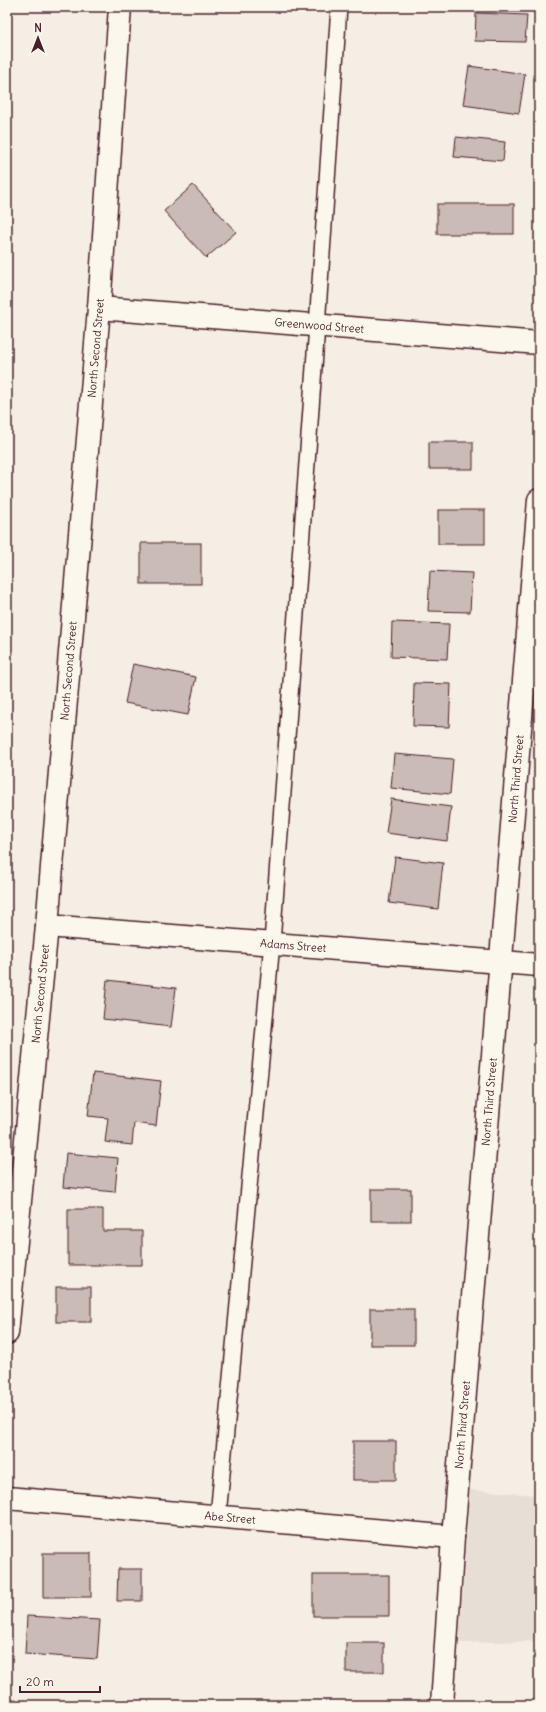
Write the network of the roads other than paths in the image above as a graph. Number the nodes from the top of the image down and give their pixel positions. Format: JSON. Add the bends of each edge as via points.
{"nodes":[{"id":1,"x":120,"y":7,"type":"edge"},
{"id":2,"x":339,"y":7,"type":"edge"},
{"id":3,"x":99,"y":308,"type":"junction"},
{"id":4,"x":317,"y":326,"type":"junction"},
{"id":5,"x":539,"y":343,"type":"edge"},
{"id":6,"x":539,"y":500,"type":"edge"},
{"id":7,"x":47,"y":926,"type":"junction"},
{"id":8,"x":272,"y":943,"type":"junction"},
{"id":9,"x":500,"y":961,"type":"junction"},
{"id":10,"x":539,"y":965,"type":"edge"},
{"id":11,"x":7,"y":1333,"type":"edge"},
{"id":12,"x":7,"y":1498,"type":"edge"},
{"id":13,"x":218,"y":1516,"type":"junction"},
{"id":14,"x":453,"y":1537,"type":"junction"},
{"id":15,"x":442,"y":1705,"type":"edge"}],
"edges":[{"from":1,"to":3,"type":"street","name":"North Second Street"},
{"from":2,"to":4,"type":"lane"},
{"from":3,"to":4,"type":"street","name":"Greenwood Street"},
{"from":3,"to":7,"type":"street","name":"North Second Street"},
{"from":4,"to":5,"type":"street","name":"Greenwood Street"},
{"from":4,"to":8,"type":"lane"},
{"from":6,"to":9,"type":"street","name":"North Third Street"},
{"from":7,"to":8,"type":"street","name":"Adams Street"},
{"from":7,"to":11,"type":"street","name":"North Second Street"},
{"from":8,"to":9,"type":"street","name":"Adams Street"},
{"from":8,"to":13,"type":"lane"},
{"from":9,"to":10,"type":"street","name":"Adams Street"},
{"from":9,"to":14,"type":"street","name":"North Third Street"},
{"from":12,"to":13,"type":"street","name":"Abe Street"},
{"from":13,"to":14,"type":"street","name":"Abe Street"},
{"from":14,"to":15,"type":"street","name":"North Third Street"}]}
